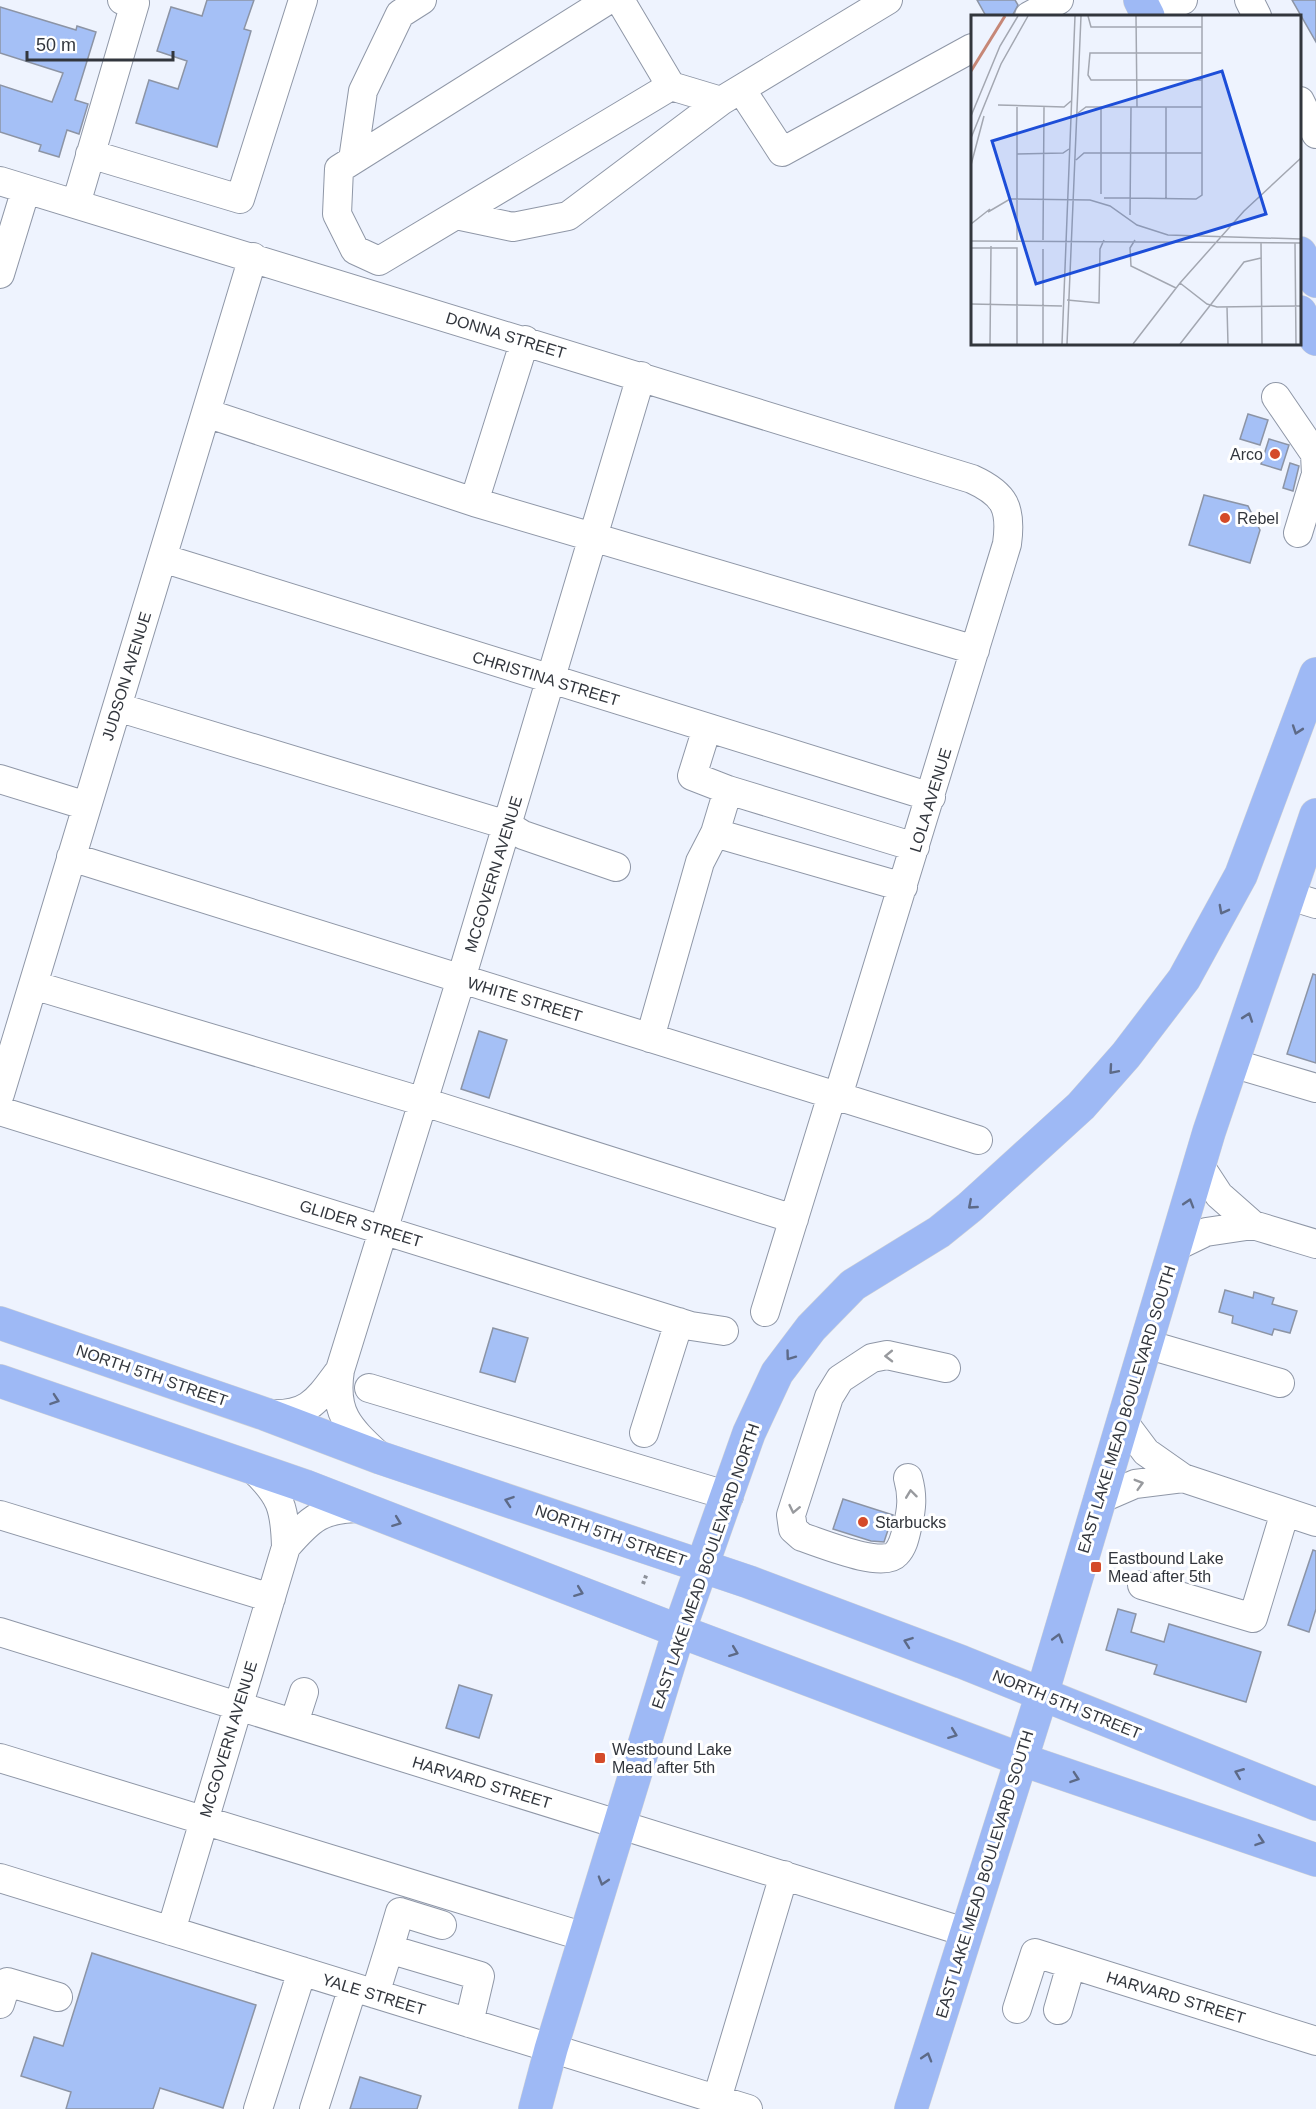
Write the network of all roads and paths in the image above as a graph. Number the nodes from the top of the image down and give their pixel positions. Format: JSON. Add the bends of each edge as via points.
{"nodes":[{"id":1,"x":303,"y":0,"type":"edge"},
{"id":2,"x":608,"y":0,"type":"edge"},
{"id":3,"x":620,"y":0,"type":"edge"},
{"id":4,"x":888,"y":0,"type":"edge"},
{"id":5,"x":1059,"y":0,"type":"edge"},
{"id":6,"x":1183,"y":0,"type":"edge"},
{"id":7,"x":1249,"y":0,"type":"edge"},
{"id":8,"x":131,"y":1,"type":"edge"},
{"id":9,"x":408,"y":5,"type":"edge"},
{"id":10,"x":1145,"y":11,"type":"edge"},
{"id":11,"x":1031,"y":15,"type":"edge"},
{"id":12,"x":1256,"y":15,"type":"edge"},
{"id":13,"x":971,"y":49,"type":"edge"},
{"id":14,"x":671,"y":86,"type":"junction"},
{"id":15,"x":731,"y":95,"type":"junction"},
{"id":16,"x":1301,"y":106,"type":"edge"},
{"id":17,"x":1311,"y":133,"type":"edge"},
{"id":18,"x":90,"y":153,"type":"junction"},
{"id":19,"x":353,"y":160,"type":"junction"},
{"id":20,"x":13,"y":185,"type":"edge"},
{"id":21,"x":76,"y":204,"type":"junction"},
{"id":22,"x":456,"y":214,"type":"junction"},
{"id":23,"x":1301,"y":256,"type":"edge"},
{"id":24,"x":253,"y":257,"type":"junction"},
{"id":25,"x":0,"y":274,"type":"edge"},
{"id":26,"x":1316,"y":281,"type":"edge"},
{"id":27,"x":1301,"y":315,"type":"edge"},
{"id":28,"x":1316,"y":339,"type":"edge"},
{"id":29,"x":525,"y":340,"type":"junction"},
{"id":30,"x":642,"y":376,"type":"junction"},
{"id":31,"x":1276,"y":397,"type":"dead end"},
{"id":32,"x":206,"y":413,"type":"junction"},
{"id":33,"x":474,"y":502,"type":"junction"},
{"id":34,"x":1004,"y":503,"type":"joint"},
{"id":35,"x":1298,"y":533,"type":"dead end"},
{"id":36,"x":593,"y":537,"type":"junction"},
{"id":37,"x":162,"y":558,"type":"junction"},
{"id":38,"x":975,"y":650,"type":"junction"},
{"id":39,"x":1316,"y":674,"type":"edge"},
{"id":40,"x":550,"y":679,"type":"junction"},
{"id":41,"x":117,"y":707,"type":"junction"},
{"id":42,"x":707,"y":728,"type":"junction"},
{"id":43,"x":0,"y":780,"type":"edge"},
{"id":44,"x":729,"y":790,"type":"junction"},
{"id":45,"x":931,"y":797,"type":"junction"},
{"id":46,"x":87,"y":806,"type":"junction"},
{"id":47,"x":1316,"y":815,"type":"edge"},
{"id":48,"x":507,"y":825,"type":"junction"},
{"id":49,"x":715,"y":832,"type":"junction"},
{"id":50,"x":915,"y":847,"type":"junction"},
{"id":51,"x":72,"y":857,"type":"junction"},
{"id":52,"x":616,"y":867,"type":"dead end"},
{"id":53,"x":903,"y":887,"type":"junction"},
{"id":54,"x":1303,"y":900,"type":"edge"},
{"id":55,"x":461,"y":979,"type":"junction"},
{"id":56,"x":33,"y":985,"type":"junction"},
{"id":57,"x":650,"y":1038,"type":"junction"},
{"id":58,"x":1232,"y":1063,"type":"junction"},
{"id":59,"x":1316,"y":1088,"type":"edge"},
{"id":60,"x":0,"y":1094,"type":"edge"},
{"id":61,"x":835,"y":1095,"type":"junction"},
{"id":62,"x":424,"y":1102,"type":"junction"},
{"id":63,"x":0,"y":1111,"type":"edge"},
{"id":64,"x":978,"y":1140,"type":"dead end"},
{"id":65,"x":1200,"y":1166,"type":"junction"},
{"id":66,"x":794,"y":1219,"type":"junction"},
{"id":67,"x":1253,"y":1225,"type":"junction"},
{"id":68,"x":384,"y":1231,"type":"junction"},
{"id":69,"x":1316,"y":1244,"type":"edge"},
{"id":70,"x":1175,"y":1247,"type":"junction"},
{"id":71,"x":765,"y":1312,"type":"dead end"},
{"id":72,"x":679,"y":1322,"type":"junction"},
{"id":73,"x":4,"y":1323,"type":"edge"},
{"id":74,"x":724,"y":1331,"type":"dead end"},
{"id":75,"x":1146,"y":1344,"type":"junction"},
{"id":76,"x":946,"y":1368,"type":"dead end"},
{"id":77,"x":340,"y":1370,"type":"junction"},
{"id":78,"x":0,"y":1381,"type":"edge"},
{"id":79,"x":1280,"y":1383,"type":"dead end"},
{"id":80,"x":369,"y":1388,"type":"dead end"},
{"id":81,"x":265,"y":1414,"type":"junction"},
{"id":82,"x":1122,"y":1420,"type":"junction"},
{"id":83,"x":644,"y":1433,"type":"dead end"},
{"id":84,"x":381,"y":1458,"type":"junction"},
{"id":85,"x":252,"y":1468,"type":"junction"},
{"id":86,"x":908,"y":1478,"type":"dead end"},
{"id":87,"x":1183,"y":1478,"type":"junction"},
{"id":88,"x":729,"y":1496,"type":"junction"},
{"id":89,"x":1098,"y":1500,"type":"junction"},
{"id":90,"x":362,"y":1508,"type":"junction"},
{"id":91,"x":1285,"y":1512,"type":"junction"},
{"id":92,"x":0,"y":1515,"type":"edge"},
{"id":93,"x":1316,"y":1522,"type":"edge"},
{"id":94,"x":286,"y":1547,"type":"junction"},
{"id":95,"x":704,"y":1567,"type":"junction"},
{"id":96,"x":648,"y":1569,"type":"dead end"},
{"id":97,"x":643,"y":1584,"type":"dead end"},
{"id":98,"x":1142,"y":1585,"type":"dead end"},
{"id":99,"x":271,"y":1598,"type":"junction"},
{"id":100,"x":679,"y":1631,"type":"junction"},
{"id":101,"x":0,"y":1632,"type":"edge"},
{"id":102,"x":303,"y":1692,"type":"dead end"},
{"id":103,"x":1042,"y":1694,"type":"junction"},
{"id":104,"x":238,"y":1706,"type":"junction"},
{"id":105,"x":294,"y":1724,"type":"junction"},
{"id":106,"x":0,"y":1758,"type":"edge"},
{"id":107,"x":1020,"y":1759,"type":"junction"},
{"id":108,"x":1316,"y":1804,"type":"edge"},
{"id":109,"x":204,"y":1821,"type":"junction"},
{"id":110,"x":620,"y":1825,"type":"junction"},
{"id":111,"x":1316,"y":1860,"type":"edge"},
{"id":112,"x":784,"y":1875,"type":"junction"},
{"id":113,"x":0,"y":1878,"type":"edge"},
{"id":114,"x":442,"y":1925,"type":"dead end"},
{"id":115,"x":171,"y":1931,"type":"junction"},
{"id":116,"x":965,"y":1932,"type":"junction"},
{"id":117,"x":585,"y":1937,"type":"junction"},
{"id":118,"x":389,"y":1949,"type":"junction"},
{"id":119,"x":1071,"y":1965,"type":"junction"},
{"id":120,"x":302,"y":1971,"type":"junction"},
{"id":121,"x":364,"y":1991,"type":"junction"},
{"id":122,"x":58,"y":1997,"type":"dead end"},
{"id":123,"x":0,"y":2004,"type":"edge"},
{"id":124,"x":1017,"y":2009,"type":"dead end"},
{"id":125,"x":1058,"y":2010,"type":"dead end"},
{"id":126,"x":469,"y":2023,"type":"junction"},
{"id":127,"x":1316,"y":2041,"type":"edge"},
{"id":128,"x":550,"y":2049,"type":"junction"},
{"id":129,"x":717,"y":2099,"type":"junction"},
{"id":130,"x":912,"y":2108,"type":"edge"},
{"id":131,"x":258,"y":2109,"type":"edge"},
{"id":132,"x":314,"y":2109,"type":"edge"},
{"id":133,"x":535,"y":2109,"type":"edge"},
{"id":134,"x":748,"y":2109,"type":"edge"}],
"edges":[{"from":1,"to":18,"type":"street","via":[[240,199]]},
{"from":2,"to":19,"type":"street"},
{"from":3,"to":14,"type":"street"},
{"from":4,"to":15,"type":"street"},
{"from":5,"to":11,"type":"street"},
{"from":6,"to":10,"type":"street"},
{"from":7,"to":12,"type":"street"},
{"from":8,"to":18,"type":"street"},
{"from":9,"to":19,"type":"street","via":[[363,91]]},
{"from":13,"to":15,"type":"street","via":[[782,152]]},
{"from":14,"to":15,"type":"street"},
{"from":14,"to":22,"type":"street"},
{"from":15,"to":22,"type":"street","via":[[568,216],[513,226]]},
{"from":16,"to":17,"type":"street"},
{"from":18,"to":21,"type":"street"},
{"from":19,"to":22,"type":"street","via":[[339,169],[337,214],[354,250],[379,261]]},
{"from":20,"to":21,"type":"street","name":"DONNA STREET"},
{"from":20,"to":25,"type":"street"},
{"from":21,"to":24,"type":"street","name":"DONNA STREET"},
{"from":23,"to":26,"type":"main road"},
{"from":24,"to":29,"type":"street","name":"DONNA STREET"},
{"from":24,"to":32,"type":"street","name":"JUDSON AVENUE"},
{"from":27,"to":28,"type":"main road"},
{"from":29,"to":30,"type":"street","name":"DONNA STREET"},
{"from":29,"to":33,"type":"street"},
{"from":30,"to":34,"type":"street","name":"DONNA STREET","via":[[972,479],[991,488]]},
{"from":30,"to":36,"type":"street","name":"MCGOVERN AVENUE"},
{"from":31,"to":35,"type":"street","via":[[1315,454],[1316,474]]},
{"from":32,"to":33,"type":"street"},
{"from":32,"to":37,"type":"street","name":"JUDSON AVENUE"},
{"from":33,"to":36,"type":"street"},
{"from":34,"to":38,"type":"street","name":"LOLA AVENUE","via":[[1011,521],[1007,544]]},
{"from":36,"to":38,"type":"street"},
{"from":36,"to":40,"type":"street","name":"MCGOVERN AVENUE"},
{"from":37,"to":40,"type":"street","name":"CHRISTINA STREET"},
{"from":37,"to":41,"type":"street","name":"JUDSON AVENUE"},
{"from":38,"to":45,"type":"street","name":"LOLA AVENUE"},
{"from":39,"to":88,"type":"main road","name":"EAST LAKE MEAD BOULEVARD NORTH","one_way":true,"via":[[1241,875],[1184,979],[1081,1106],[970,1207],[939,1232],[853,1285],[811,1328],[777,1373],[749,1433]]},
{"from":40,"to":42,"type":"street","name":"CHRISTINA STREET"},
{"from":40,"to":48,"type":"street","name":"MCGOVERN AVENUE"},
{"from":41,"to":46,"type":"street","name":"JUDSON AVENUE"},
{"from":41,"to":48,"type":"street"},
{"from":42,"to":44,"type":"street","via":[[692,776]]},
{"from":42,"to":45,"type":"street","name":"CHRISTINA STREET"},
{"from":43,"to":46,"type":"street"},
{"from":44,"to":49,"type":"street"},
{"from":44,"to":50,"type":"street"},
{"from":45,"to":50,"type":"street","name":"LOLA AVENUE"},
{"from":46,"to":51,"type":"street","name":"JUDSON AVENUE"},
{"from":47,"to":54,"type":"main road","name":"EAST LAKE MEAD BOULEVARD SOUTH"},
{"from":48,"to":52,"type":"street","via":[[523,835]]},
{"from":48,"to":55,"type":"street","name":"MCGOVERN AVENUE"},
{"from":49,"to":53,"type":"street"},
{"from":49,"to":57,"type":"street","via":[[700,862]]},
{"from":50,"to":53,"type":"street","name":"LOLA AVENUE"},
{"from":51,"to":55,"type":"street","name":"WHITE STREET"},
{"from":51,"to":56,"type":"street","name":"JUDSON AVENUE"},
{"from":53,"to":61,"type":"street","name":"LOLA AVENUE"},
{"from":58,"to":54,"type":"main road","name":"EAST LAKE MEAD BOULEVARD SOUTH","one_way":true},
{"from":55,"to":57,"type":"street","name":"WHITE STREET"},
{"from":55,"to":62,"type":"street","name":"MCGOVERN AVENUE"},
{"from":56,"to":60,"type":"street","name":"JUDSON AVENUE"},
{"from":56,"to":62,"type":"street"},
{"from":57,"to":61,"type":"street","name":"WHITE STREET"},
{"from":58,"to":59,"type":"street"},
{"from":58,"to":65,"type":"main road","name":"EAST LAKE MEAD BOULEVARD SOUTH"},
{"from":61,"to":64,"type":"street","name":"WHITE STREET"},
{"from":61,"to":66,"type":"street","name":"LOLA AVENUE"},
{"from":62,"to":66,"type":"street"},
{"from":62,"to":68,"type":"street","name":"MCGOVERN AVENUE"},
{"from":63,"to":68,"type":"street","name":"GLIDER STREET"},
{"from":65,"to":67,"type":"street","via":[[1219,1195]]},
{"from":70,"to":65,"type":"main road","name":"EAST LAKE MEAD BOULEVARD SOUTH","one_way":true},
{"from":66,"to":71,"type":"street","name":"LOLA AVENUE"},
{"from":67,"to":69,"type":"street"},
{"from":67,"to":70,"type":"street","via":[[1206,1232]]},
{"from":68,"to":72,"type":"street","name":"GLIDER STREET"},
{"from":68,"to":77,"type":"street","name":"MCGOVERN AVENUE"},
{"from":70,"to":75,"type":"main road","name":"EAST LAKE MEAD BOULEVARD SOUTH"},
{"from":72,"to":74,"type":"street","name":"GLIDER STREET"},
{"from":72,"to":83,"type":"street"},
{"from":73,"to":81,"type":"main road","name":"NORTH 5TH STREET"},
{"from":75,"to":79,"type":"street"},
{"from":75,"to":82,"type":"main road","name":"EAST LAKE MEAD BOULEVARD SOUTH"},
{"from":76,"to":86,"type":"street","one_way":true,"via":[[887,1355],[872,1358],[840,1379],[829,1397],[791,1515],[793,1529],[802,1537],[881,1561],[895,1556],[904,1541],[911,1514],[913,1496]]},
{"from":77,"to":81,"type":"street","name":"MCGOVERN AVENUE","via":[[309,1407],[291,1414]]},
{"from":77,"to":84,"type":"street","name":"MCGOVERN AVENUE","via":[[338,1395],[343,1415],[354,1432]]},
{"from":78,"to":85,"type":"main road","one_way":true},
{"from":80,"to":88,"type":"street"},
{"from":81,"to":84,"type":"main road","name":"NORTH 5TH STREET"},
{"from":82,"to":87,"type":"street","via":[[1146,1452]]},
{"from":82,"to":89,"type":"main road","name":"EAST LAKE MEAD BOULEVARD SOUTH"},
{"from":95,"to":84,"type":"main road","name":"NORTH 5TH STREET","one_way":true},
{"from":85,"to":90,"type":"main road"},
{"from":85,"to":94,"type":"street","name":"MCGOVERN AVENUE","via":[[280,1500]]},
{"from":89,"to":87,"type":"street","one_way":true,"via":[[1135,1484]]},
{"from":87,"to":91,"type":"street"},
{"from":88,"to":95,"type":"main road","name":"EAST LAKE MEAD BOULEVARD NORTH"},
{"from":103,"to":89,"type":"main road","name":"EAST LAKE MEAD BOULEVARD SOUTH","one_way":true},
{"from":90,"to":94,"type":"street","name":"MCGOVERN AVENUE","via":[[318,1515]]},
{"from":90,"to":100,"type":"main road","one_way":true},
{"from":91,"to":93,"type":"street"},
{"from":91,"to":98,"type":"street","via":[[1253,1618]]},
{"from":92,"to":99,"type":"street"},
{"from":94,"to":99,"type":"street","name":"MCGOVERN AVENUE"},
{"from":95,"to":100,"type":"main road","name":"EAST LAKE MEAD BOULEVARD NORTH"},
{"from":103,"to":95,"type":"main road","name":"NORTH 5TH STREET","one_way":true},
{"from":96,"to":97,"type":"path"},
{"from":99,"to":104,"type":"street","name":"MCGOVERN AVENUE"},
{"from":100,"to":107,"type":"main road","one_way":true},
{"from":100,"to":110,"type":"main road","name":"EAST LAKE MEAD BOULEVARD NORTH"},
{"from":101,"to":104,"type":"street","name":"HARVARD STREET"},
{"from":102,"to":105,"type":"street"},
{"from":103,"to":107,"type":"main road","name":"EAST LAKE MEAD BOULEVARD SOUTH"},
{"from":108,"to":103,"type":"main road","name":"NORTH 5TH STREET","one_way":true},
{"from":104,"to":105,"type":"street","name":"HARVARD STREET"},
{"from":104,"to":109,"type":"street","name":"MCGOVERN AVENUE"},
{"from":105,"to":110,"type":"street","name":"HARVARD STREET"},
{"from":106,"to":109,"type":"street"},
{"from":107,"to":111,"type":"main road","one_way":true},
{"from":107,"to":116,"type":"main road","name":"EAST LAKE MEAD BOULEVARD SOUTH"},
{"from":109,"to":115,"type":"street","name":"MCGOVERN AVENUE"},
{"from":109,"to":117,"type":"street"},
{"from":110,"to":112,"type":"street","name":"HARVARD STREET"},
{"from":110,"to":117,"type":"main road","name":"EAST LAKE MEAD BOULEVARD NORTH","one_way":true},
{"from":112,"to":116,"type":"street","name":"HARVARD STREET"},
{"from":112,"to":129,"type":"street"},
{"from":113,"to":115,"type":"street","name":"YALE STREET"},
{"from":114,"to":118,"type":"street","via":[[400,1912]]},
{"from":115,"to":120,"type":"street","name":"YALE STREET"},
{"from":130,"to":116,"type":"main road","name":"EAST LAKE MEAD BOULEVARD SOUTH","one_way":true},
{"from":117,"to":128,"type":"main road","name":"EAST LAKE MEAD BOULEVARD NORTH"},
{"from":118,"to":121,"type":"street"},
{"from":118,"to":126,"type":"street","via":[[480,1976]]},
{"from":119,"to":124,"type":"street","name":"HARVARD STREET","via":[[1035,1953]]},
{"from":119,"to":125,"type":"street"},
{"from":119,"to":127,"type":"street","name":"HARVARD STREET"},
{"from":120,"to":121,"type":"street","name":"YALE STREET"},
{"from":120,"to":131,"type":"street"},
{"from":121,"to":126,"type":"street","name":"YALE STREET"},
{"from":121,"to":132,"type":"street"},
{"from":122,"to":123,"type":"street","via":[[7,1982]]},
{"from":126,"to":128,"type":"street","name":"YALE STREET"},
{"from":128,"to":129,"type":"street","name":"YALE STREET"},
{"from":128,"to":133,"type":"main road","name":"EAST LAKE MEAD BOULEVARD NORTH"},
{"from":129,"to":134,"type":"street","name":"YALE STREET"}]}
